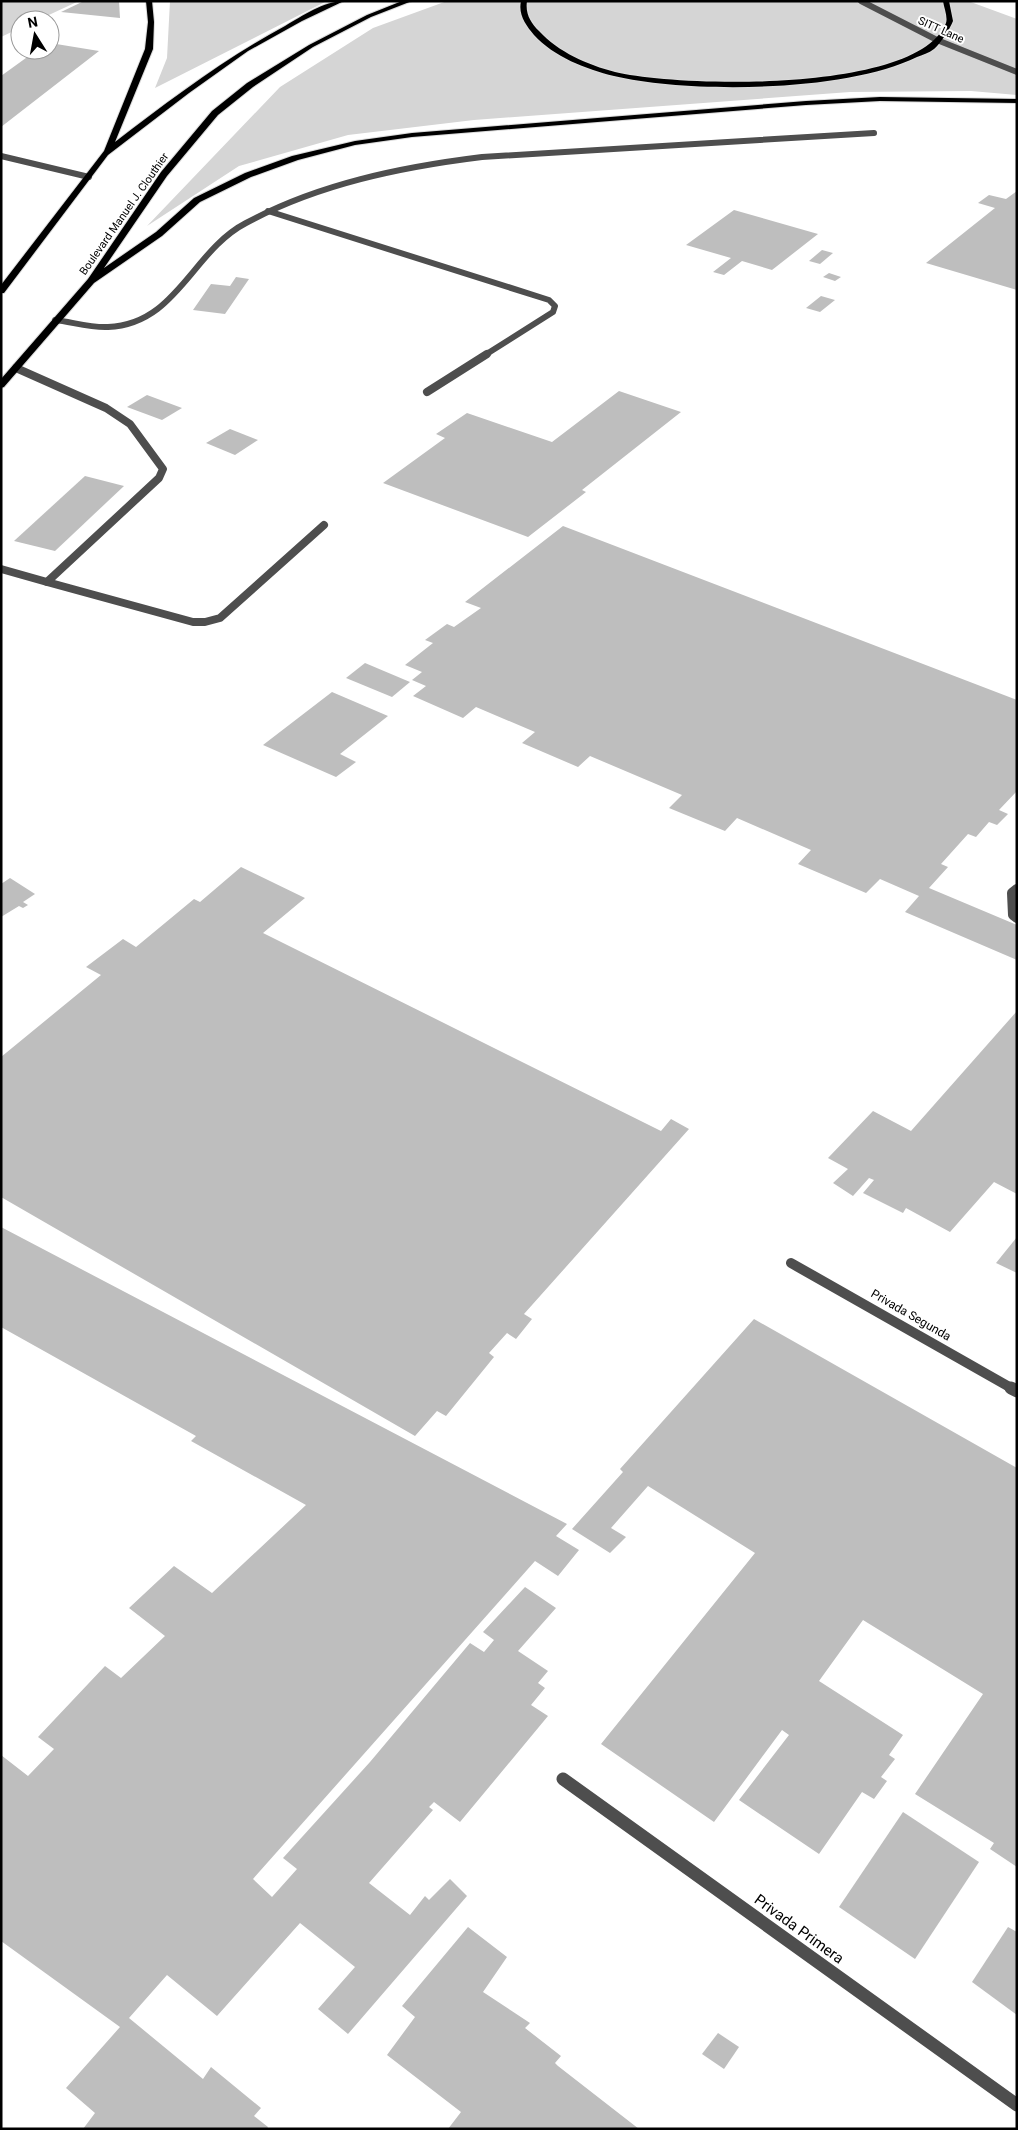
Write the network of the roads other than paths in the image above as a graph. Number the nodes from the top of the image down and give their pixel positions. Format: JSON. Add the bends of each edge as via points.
{"nodes":[{"id":1,"x":149,"y":1,"type":"edge"},
{"id":2,"x":341,"y":1,"type":"edge"},
{"id":3,"x":409,"y":1,"type":"edge"},
{"id":4,"x":524,"y":1,"type":"edge"},
{"id":5,"x":860,"y":1,"type":"edge"},
{"id":6,"x":946,"y":1,"type":"edge"},
{"id":7,"x":939,"y":41,"type":"junction"},
{"id":8,"x":1017,"y":72,"type":"edge"},
{"id":9,"x":1017,"y":101,"type":"edge"},
{"id":10,"x":874,"y":133,"type":"dead end"},
{"id":11,"x":106,"y":154,"type":"junction"},
{"id":12,"x":1,"y":156,"type":"edge"},
{"id":13,"x":89,"y":177,"type":"junction"},
{"id":14,"x":268,"y":211,"type":"junction"},
{"id":15,"x":91,"y":281,"type":"junction"},
{"id":16,"x":1,"y":291,"type":"edge"},
{"id":17,"x":55,"y":320,"type":"junction"},
{"id":18,"x":16,"y":368,"type":"junction"},
{"id":19,"x":1,"y":385,"type":"edge"},
{"id":20,"x":427,"y":392,"type":"dead end"},
{"id":21,"x":324,"y":525,"type":"dead end"},
{"id":22,"x":1,"y":569,"type":"edge"},
{"id":23,"x":47,"y":582,"type":"junction"},
{"id":24,"x":1017,"y":889,"type":"edge"},
{"id":25,"x":1017,"y":918,"type":"edge"},
{"id":26,"x":792,"y":1263,"type":"dead end"},
{"id":27,"x":1017,"y":1391,"type":"edge"},
{"id":28,"x":563,"y":1779,"type":"dead end"},
{"id":29,"x":1017,"y":2105,"type":"edge"}],
"edges":[{"from":1,"to":11,"type":"main road","via":[[149,50]]},
{"from":2,"to":11,"type":"main road","via":[[246,50],[186,91]]},
{"from":3,"to":15,"type":"main road","name":"Boulevard Manuel J. Clouthier","via":[[369,16],[311,46],[250,85],[215,113],[164,174]]},
{"from":4,"to":7,"type":"main road","via":[[522,8],[527,21],[538,36],[556,49],[615,74],[649,80],[750,84],[852,75],[889,68],[916,57]]},
{"from":5,"to":7,"type":"street","name":"SITT Lane"},
{"from":6,"to":7,"type":"main road","via":[[949,23]]},
{"from":7,"to":8,"type":"street","name":"SITT Lane"},
{"from":9,"to":15,"type":"main road","via":[[806,103],[422,134],[355,144],[295,158],[248,175],[197,200],[159,234]]},
{"from":10,"to":14,"type":"street","via":[[558,151],[440,162],[343,183]]},
{"from":11,"to":13,"type":"main road"},
{"from":12,"to":13,"type":"street"},
{"from":13,"to":16,"type":"main road"},
{"from":14,"to":17,"type":"street","via":[[220,240],[174,297],[138,322],[107,327]]},
{"from":14,"to":20,"type":"street","via":[[549,300],[555,306],[553,312]]},
{"from":15,"to":17,"type":"main road","name":"Boulevard Manuel J. Clouthier"},
{"from":17,"to":18,"type":"main road","name":"Boulevard Manuel J. Clouthier"},
{"from":18,"to":19,"type":"main road","name":"Boulevard Manuel J. Clouthier"},
{"from":18,"to":23,"type":"street","via":[[106,408],[130,424],[163,469],[159,478]]},
{"from":21,"to":23,"type":"street","via":[[220,618],[205,622],[192,622]]},
{"from":22,"to":23,"type":"street"},
{"from":24,"to":25,"type":"street","via":[[1012,894],[1013,915]]},
{"from":26,"to":27,"type":"street","name":"Privada Segunda"},
{"from":28,"to":29,"type":"street","name":"Privada Primera"}]}
